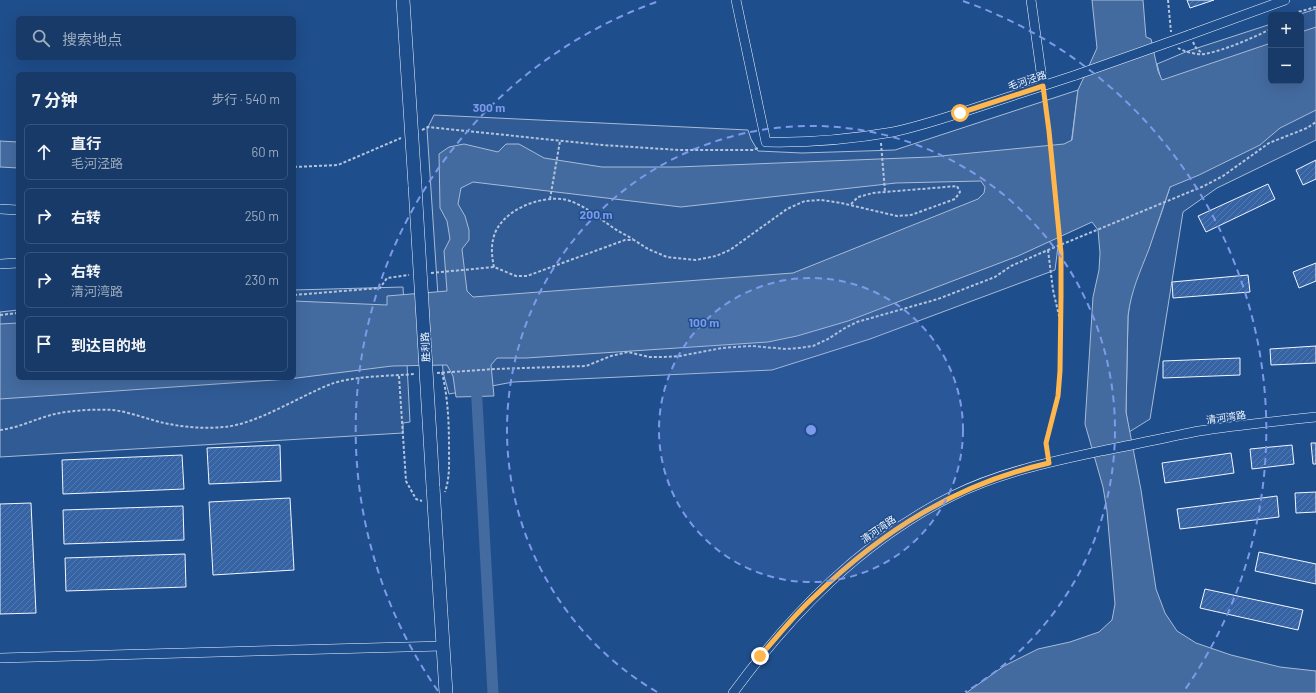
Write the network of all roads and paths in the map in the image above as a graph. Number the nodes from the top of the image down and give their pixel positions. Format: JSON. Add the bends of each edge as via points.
{"nodes":[{"id":1,"x":403,"y":0,"type":"edge"},
{"id":2,"x":736,"y":0,"type":"edge"},
{"id":3,"x":1031,"y":0,"type":"edge"},
{"id":4,"x":1168,"y":0,"type":"edge"},
{"id":5,"x":1285,"y":0,"type":"edge"},
{"id":6,"x":1316,"y":7,"type":"edge"},
{"id":7,"x":1298,"y":12,"type":"edge"},
{"id":8,"x":1268,"y":30,"type":"edge"},
{"id":9,"x":1172,"y":35,"type":"dead end"},
{"id":10,"x":1189,"y":35,"type":"junction"},
{"id":11,"x":1175,"y":46,"type":"dead end"},
{"id":12,"x":1204,"y":54,"type":"junction"},
{"id":13,"x":1043,"y":86,"type":"junction"},
{"id":14,"x":1316,"y":122,"type":"edge"},
{"id":15,"x":428,"y":127,"type":"dead end"},
{"id":16,"x":880,"y":134,"type":"junction"},
{"id":17,"x":560,"y":141,"type":"junction"},
{"id":18,"x":766,"y":142,"type":"junction"},
{"id":19,"x":389,"y":143,"type":"dead end"},
{"id":20,"x":296,"y":167,"type":"edge"},
{"id":21,"x":885,"y":192,"type":"junction"},
{"id":22,"x":550,"y":199,"type":"junction"},
{"id":23,"x":850,"y":205,"type":"junction"},
{"id":24,"x":0,"y":209,"type":"edge"},
{"id":25,"x":16,"y":210,"type":"edge"},
{"id":26,"x":634,"y":240,"type":"junction"},
{"id":27,"x":1048,"y":250,"type":"junction"},
{"id":28,"x":16,"y":263,"type":"edge"},
{"id":29,"x":0,"y":264,"type":"edge"},
{"id":30,"x":494,"y":267,"type":"junction"},
{"id":31,"x":425,"y":274,"type":"dead end"},
{"id":32,"x":410,"y":275,"type":"dead end"},
{"id":33,"x":296,"y":295,"type":"edge"},
{"id":34,"x":16,"y":313,"type":"edge"},
{"id":35,"x":0,"y":315,"type":"edge"},
{"id":36,"x":1061,"y":323,"type":"junction"},
{"id":37,"x":442,"y":372,"type":"dead end"},
{"id":38,"x":453,"y":372,"type":"dead end"},
{"id":39,"x":1316,"y":417,"type":"edge"},
{"id":40,"x":0,"y":430,"type":"edge"},
{"id":41,"x":1049,"y":463,"type":"junction"},
{"id":42,"x":434,"y":505,"type":"junction"},
{"id":43,"x":443,"y":646,"type":"junction"},
{"id":44,"x":0,"y":658,"type":"edge"},
{"id":45,"x":446,"y":693,"type":"edge"},
{"id":46,"x":733,"y":693,"type":"edge"}],
"edges":[{"from":1,"to":42,"type":"main road","name":"胜利路","bridge":true},
{"from":2,"to":18,"type":"street"},
{"from":3,"to":13,"type":"street"},
{"from":4,"to":9,"type":"path"},
{"from":5,"to":10,"type":"street","name":"毛河泾路"},
{"from":6,"to":7,"type":"path"},
{"from":8,"to":12,"type":"path"},
{"from":10,"to":12,"type":"path","via":[[1196,48]]},
{"from":10,"to":13,"type":"street","name":"毛河泾路","bridge":true},
{"from":11,"to":12,"type":"path","via":[[1183,51]]},
{"from":13,"to":16,"type":"street","name":"毛河泾路","via":[[935,121]]},
{"from":13,"to":36,"type":"path","bridge":true,"via":[[1061,253]]},
{"from":14,"to":27,"type":"path","via":[[1269,143],[1223,176],[1204,186]]},
{"from":15,"to":17,"type":"path"},
{"from":16,"to":18,"type":"street","name":"毛河泾路"},
{"from":16,"to":21,"type":"path"},
{"from":17,"to":18,"type":"path","via":[[679,150],[754,150]]},
{"from":17,"to":22,"type":"path"},
{"from":19,"to":20,"type":"path","via":[[338,165]]},
{"from":21,"to":23,"type":"path","via":[[858,197]]},
{"from":21,"to":23,"type":"path","via":[[957,186],[960,192],[955,199],[904,216]]},
{"from":22,"to":26,"type":"path","via":[[567,200],[582,206]]},
{"from":22,"to":30,"type":"path","via":[[520,207],[499,226],[493,239]]},
{"from":23,"to":26,"type":"path","via":[[821,200],[805,201],[787,209],[730,250],[696,260],[667,257]]},
{"from":24,"to":25,"type":"street"},
{"from":26,"to":30,"type":"path","via":[[625,240],[527,276],[516,276]]},
{"from":27,"to":36,"type":"path","via":[[1053,290]]},
{"from":27,"to":38,"type":"path","via":[[1011,266],[994,277],[938,299],[857,322],[813,346],[786,349],[728,347],[680,356],[649,356],[628,352],[586,366]]},
{"from":28,"to":29,"type":"street"},
{"from":30,"to":31,"type":"path"},
{"from":32,"to":33,"type":"path","via":[[387,278],[380,288]]},
{"from":34,"to":35,"type":"path"},
{"from":36,"to":41,"type":"path","via":[[1058,396],[1046,443]]},
{"from":37,"to":42,"type":"path","via":[[448,398],[449,480],[443,498]]},
{"from":39,"to":41,"type":"street","name":"清河湾路","via":[[1199,431]]},
{"from":40,"to":42,"type":"path","via":[[54,414],[102,410],[135,414],[182,425],[224,427],[258,417],[332,384],[399,376],[406,481],[416,499]]},
{"from":41,"to":46,"type":"street","name":"清河湾路","via":[[983,482],[952,496],[864,552],[799,613],[760,656]]},
{"from":42,"to":43,"type":"main road","name":"胜利路"},
{"from":43,"to":44,"type":"street"},
{"from":43,"to":45,"type":"main road","name":"胜利路"}]}
